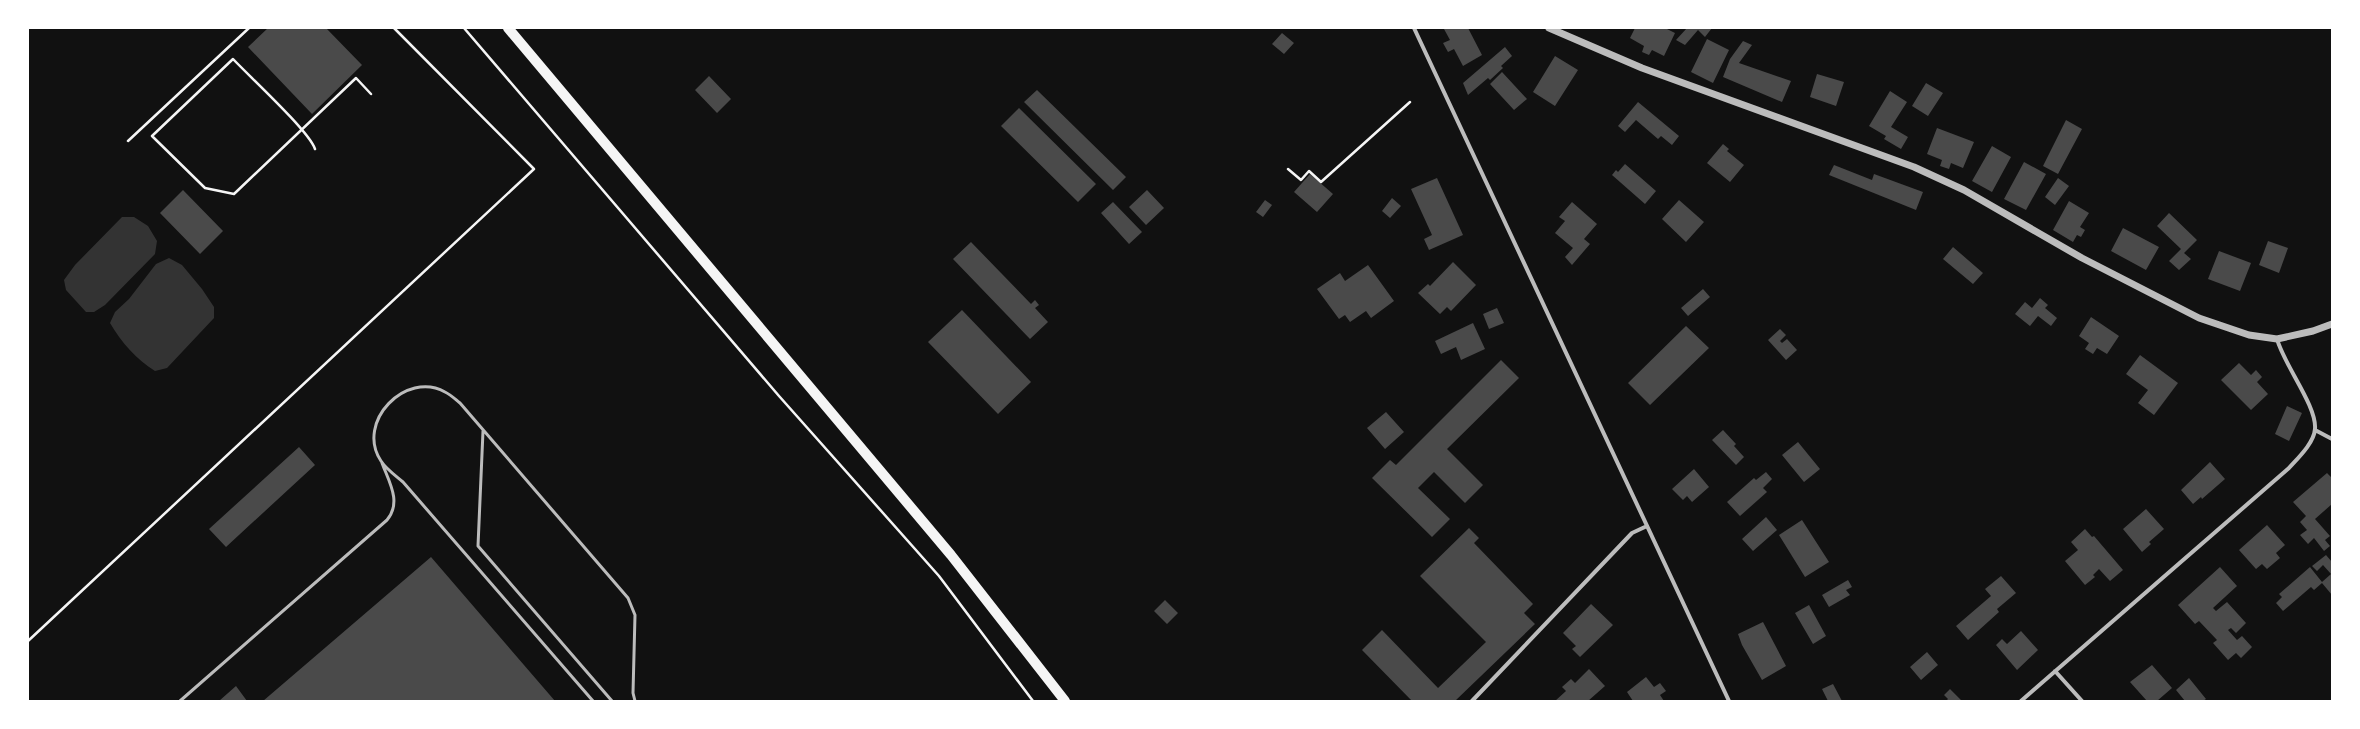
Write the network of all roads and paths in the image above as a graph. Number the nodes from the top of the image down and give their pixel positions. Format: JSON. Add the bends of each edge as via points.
{"nodes":[{"id":1,"x":249,"y":28,"type":"edge"},
{"id":2,"x":394,"y":28,"type":"edge"},
{"id":3,"x":464,"y":28,"type":"edge"},
{"id":4,"x":508,"y":28,"type":"edge"},
{"id":5,"x":1414,"y":28,"type":"edge"},
{"id":6,"x":1549,"y":28,"type":"edge"},
{"id":7,"x":371,"y":94,"type":"dead end"},
{"id":8,"x":1410,"y":102,"type":"dead end"},
{"id":9,"x":301,"y":130,"type":"junction"},
{"id":10,"x":128,"y":141,"type":"dead end"},
{"id":11,"x":315,"y":149,"type":"dead end"},
{"id":12,"x":1288,"y":170,"type":"dead end"},
{"id":13,"x":2332,"y":324,"type":"edge"},
{"id":14,"x":2277,"y":339,"type":"junction"},
{"id":15,"x":483,"y":430,"type":"junction"},
{"id":16,"x":2315,"y":430,"type":"junction"},
{"id":17,"x":2332,"y":439,"type":"edge"},
{"id":18,"x":381,"y":461,"type":"junction"},
{"id":19,"x":1647,"y":526,"type":"junction"},
{"id":20,"x":28,"y":641,"type":"edge"},
{"id":21,"x":2055,"y":671,"type":"junction"},
{"id":22,"x":180,"y":701,"type":"edge"},
{"id":23,"x":593,"y":701,"type":"edge"},
{"id":24,"x":612,"y":701,"type":"edge"},
{"id":25,"x":635,"y":701,"type":"edge"},
{"id":26,"x":1033,"y":701,"type":"edge"},
{"id":27,"x":1065,"y":701,"type":"edge"},
{"id":28,"x":1472,"y":701,"type":"edge"},
{"id":29,"x":1729,"y":701,"type":"edge"},
{"id":30,"x":2021,"y":701,"type":"edge"},
{"id":31,"x":2082,"y":701,"type":"edge"}],
"edges":[{"from":1,"to":10,"type":"path"},
{"from":2,"to":20,"type":"path","via":[[534,170]]},
{"from":3,"to":26,"type":"path","via":[[774,390],[939,576]]},
{"from":4,"to":27,"type":"main road","via":[[951,555]]},
{"from":5,"to":19,"type":"street"},
{"from":6,"to":14,"type":"street","via":[[1642,68],[1914,167],[1964,190],[2082,258],[2192,314],[2249,335]]},
{"from":7,"to":9,"type":"path","via":[[356,78]]},
{"from":8,"to":12,"type":"path","via":[[1321,182],[1309,171],[1301,180]]},
{"from":9,"to":9,"type":"path","via":[[233,59],[152,136],[205,188],[234,194]]},
{"from":9,"to":11,"type":"path","via":[[313,142]]},
{"from":13,"to":14,"type":"street"},
{"from":14,"to":16,"type":"street","via":[[2284,359],[2310,406]]},
{"from":15,"to":18,"type":"lane","via":[[460,403],[445,391],[423,387],[412,389],[394,398],[381,413],[374,437]]},
{"from":15,"to":24,"type":"lane","via":[[478,546]]},
{"from":15,"to":25,"type":"lane","via":[[625,594],[632,606],[635,615]]},
{"from":16,"to":17,"type":"street"},
{"from":16,"to":21,"type":"street","via":[[2290,468]]},
{"from":18,"to":22,"type":"lane","via":[[394,496],[394,512],[391,516]]},
{"from":18,"to":23,"type":"lane","via":[[407,486]]},
{"from":19,"to":28,"type":"street","via":[[1632,533]]},
{"from":19,"to":29,"type":"street"},
{"from":21,"to":30,"type":"street"},
{"from":21,"to":31,"type":"street"}]}
